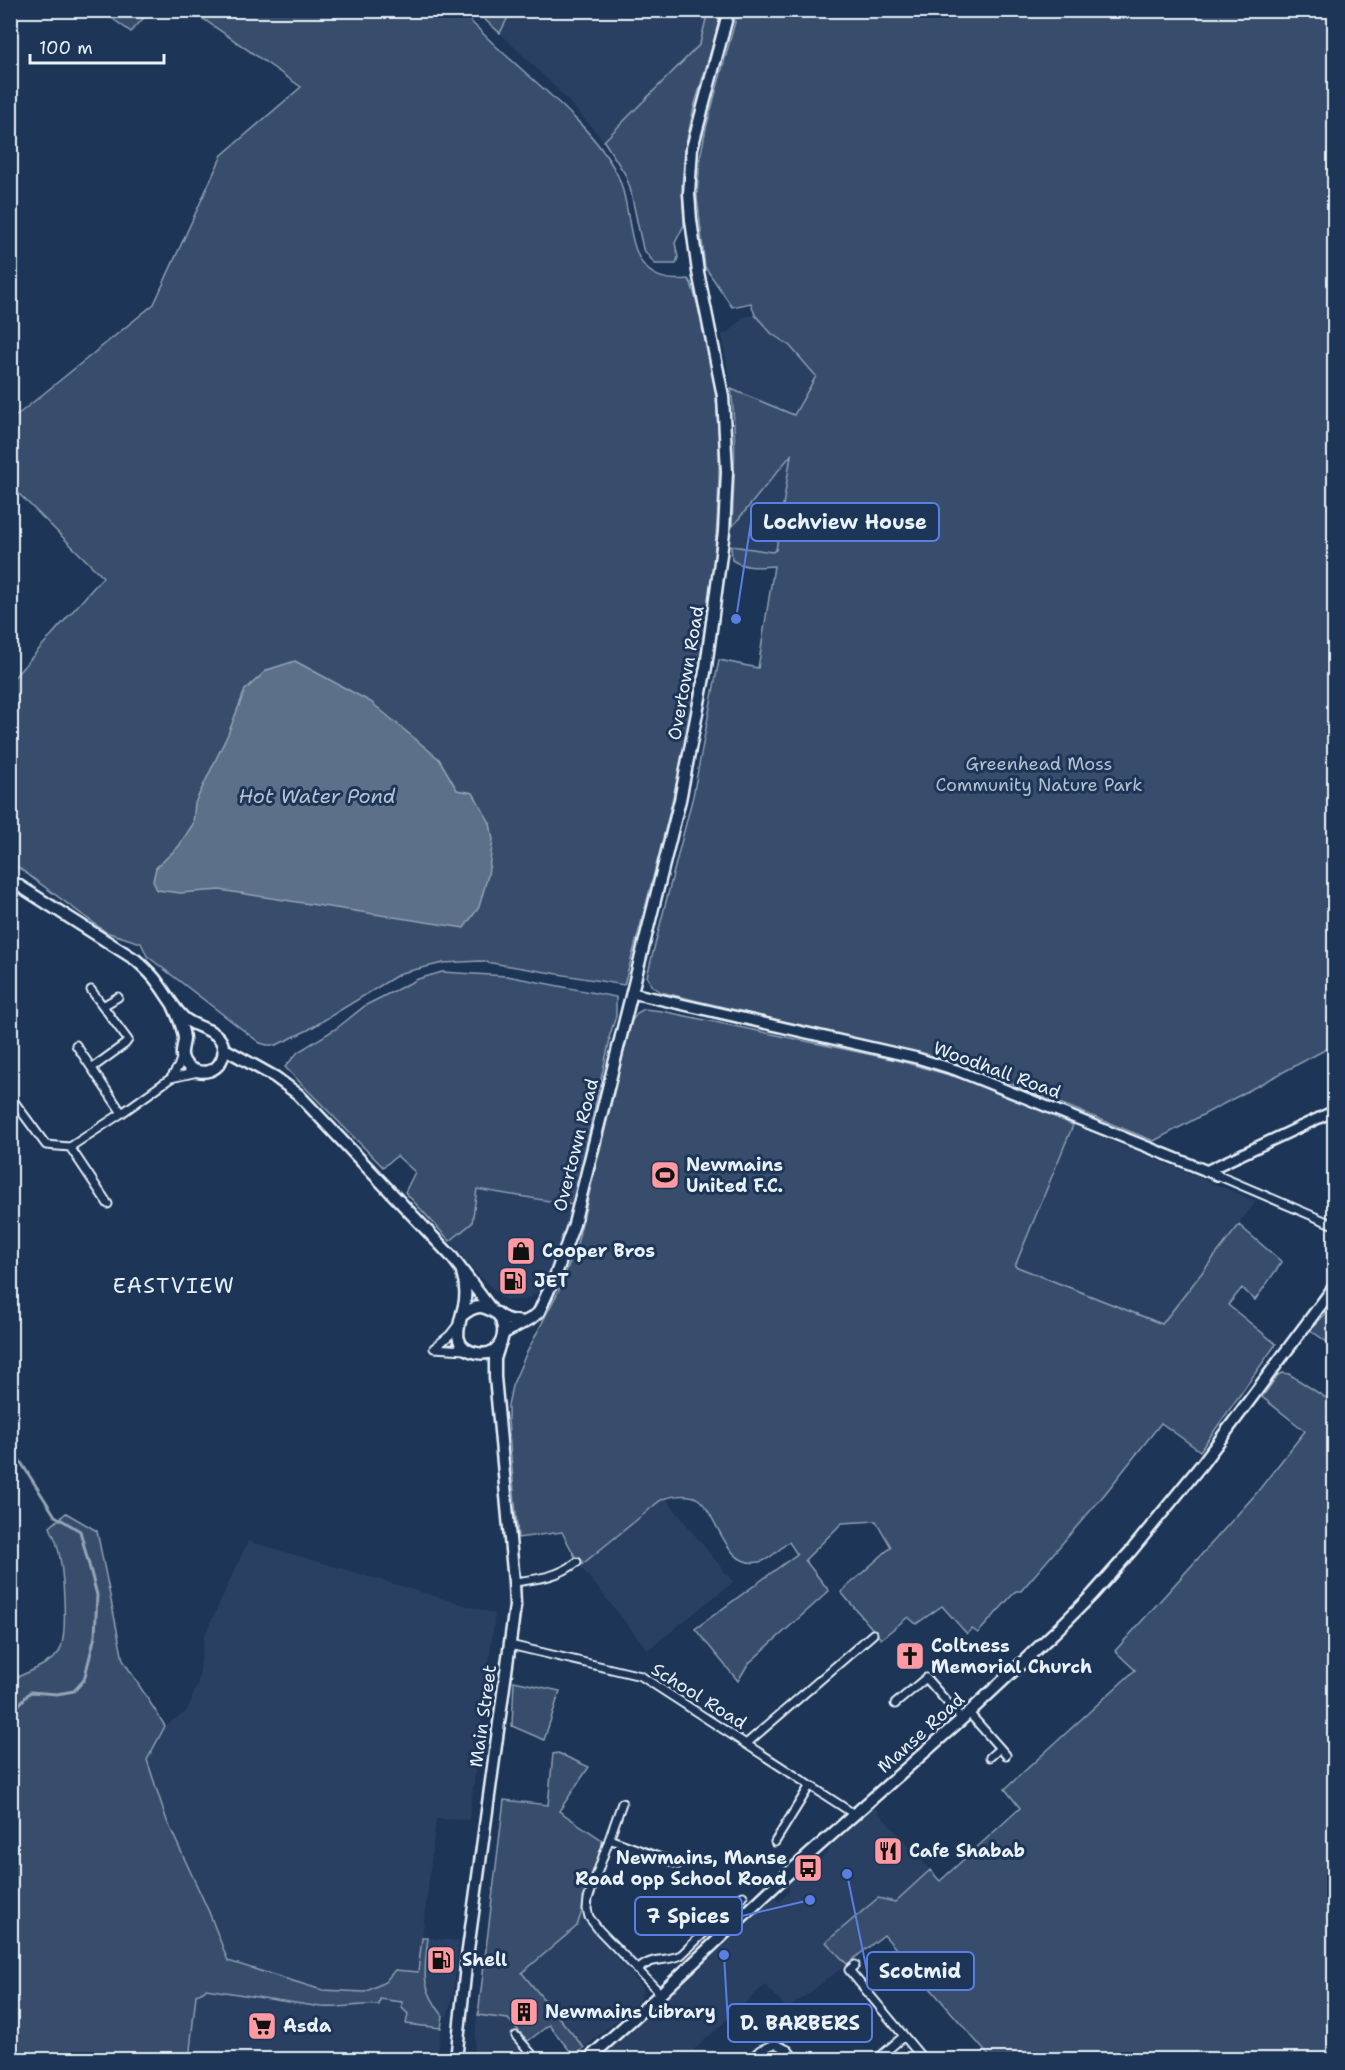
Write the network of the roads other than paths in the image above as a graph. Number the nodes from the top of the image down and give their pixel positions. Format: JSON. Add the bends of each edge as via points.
{"nodes":[{"id":1,"x":729,"y":10,"type":"edge"},
{"id":2,"x":10,"y":880,"type":"edge"},
{"id":3,"x":91,"y":990,"type":"dead end"},
{"id":4,"x":632,"y":993,"type":"junction"},
{"id":5,"x":118,"y":997,"type":"dead end"},
{"id":6,"x":171,"y":1003,"type":"junction"},
{"id":7,"x":103,"y":1006,"type":"junction"},
{"id":8,"x":204,"y":1030,"type":"junction"},
{"id":9,"x":184,"y":1041,"type":"junction"},
{"id":10,"x":76,"y":1045,"type":"dead end"},
{"id":11,"x":224,"y":1048,"type":"junction"},
{"id":12,"x":182,"y":1056,"type":"junction"},
{"id":13,"x":219,"y":1064,"type":"junction"},
{"id":14,"x":92,"y":1068,"type":"junction"},
{"id":15,"x":258,"y":1068,"type":"junction"},
{"id":16,"x":199,"y":1072,"type":"junction"},
{"id":17,"x":171,"y":1078,"type":"junction"},
{"id":18,"x":10,"y":1096,"type":"edge"},
{"id":19,"x":1335,"y":1111,"type":"edge"},
{"id":20,"x":122,"y":1113,"type":"junction"},
{"id":21,"x":70,"y":1147,"type":"junction"},
{"id":22,"x":1206,"y":1171,"type":"junction"},
{"id":23,"x":1217,"y":1175,"type":"joint"},
{"id":24,"x":108,"y":1204,"type":"dead end"},
{"id":25,"x":1335,"y":1225,"type":"edge"},
{"id":26,"x":462,"y":1269,"type":"junction"},
{"id":27,"x":1335,"y":1287,"type":"edge"},
{"id":28,"x":494,"y":1311,"type":"junction"},
{"id":29,"x":463,"y":1315,"type":"junction"},
{"id":30,"x":525,"y":1322,"type":"junction"},
{"id":31,"x":457,"y":1326,"type":"junction"},
{"id":32,"x":504,"y":1333,"type":"junction"},
{"id":33,"x":498,"y":1346,"type":"junction"},
{"id":34,"x":473,"y":1352,"type":"junction"},
{"id":35,"x":495,"y":1377,"type":"junction"},
{"id":36,"x":577,"y":1562,"type":"dead end"},
{"id":37,"x":514,"y":1582,"type":"junction"},
{"id":38,"x":873,"y":1634,"type":"dead end"},
{"id":39,"x":510,"y":1645,"type":"junction"},
{"id":40,"x":895,"y":1704,"type":"dead end"},
{"id":41,"x":965,"y":1716,"type":"junction"},
{"id":42,"x":747,"y":1744,"type":"junction"},
{"id":43,"x":1000,"y":1748,"type":"junction"},
{"id":44,"x":1006,"y":1755,"type":"dead end"},
{"id":45,"x":990,"y":1756,"type":"dead end"},
{"id":46,"x":809,"y":1787,"type":"junction"},
{"id":47,"x":622,"y":1803,"type":"dead end"},
{"id":48,"x":854,"y":1814,"type":"junction"},
{"id":49,"x":609,"y":1839,"type":"junction"},
{"id":50,"x":775,"y":1842,"type":"dead end"},
{"id":51,"x":678,"y":1864,"type":"dead end"},
{"id":52,"x":743,"y":1896,"type":"dead end"},
{"id":53,"x":855,"y":1965,"type":"dead end"},
{"id":54,"x":637,"y":1970,"type":"junction"},
{"id":55,"x":661,"y":1994,"type":"junction"},
{"id":56,"x":516,"y":2036,"type":"dead end"},
{"id":57,"x":904,"y":2036,"type":"junction"},
{"id":58,"x":456,"y":2060,"type":"edge"},
{"id":59,"x":537,"y":2060,"type":"edge"},
{"id":60,"x":587,"y":2060,"type":"edge"},
{"id":61,"x":749,"y":2060,"type":"edge"},
{"id":62,"x":796,"y":2060,"type":"edge"},
{"id":63,"x":876,"y":2060,"type":"edge"},
{"id":64,"x":924,"y":2060,"type":"edge"}],
"edges":[{"from":1,"to":4,"type":"main road","name":"Overtown Road","via":[[692,148],[689,194],[698,272],[723,396],[727,472],[724,532],[706,667],[680,800]]},
{"from":2,"to":6,"type":"main road","via":[[136,960]]},
{"from":3,"to":7,"type":"street"},
{"from":4,"to":22,"type":"street","name":"Woodhall Road","via":[[956,1070]]},
{"from":4,"to":30,"type":"main road","name":"Overtown Road","via":[[574,1224],[539,1312]]},
{"from":5,"to":7,"type":"street"},
{"from":6,"to":8,"type":"main road","via":[[191,1024]]},
{"from":6,"to":9,"type":"main road"},
{"from":7,"to":14,"type":"street","via":[[128,1040]]},
{"from":8,"to":9,"type":"main road"},
{"from":8,"to":11,"type":"main road","via":[[215,1034]]},
{"from":9,"to":12,"type":"main road"},
{"from":10,"to":14,"type":"street"},
{"from":11,"to":13,"type":"main road"},
{"from":11,"to":15,"type":"main road"},
{"from":12,"to":16,"type":"main road","via":[[188,1066]]},
{"from":12,"to":17,"type":"street"},
{"from":13,"to":15,"type":"main road","via":[[241,1063]]},
{"from":13,"to":16,"type":"main road","via":[[210,1071]]},
{"from":14,"to":20,"type":"street"},
{"from":15,"to":26,"type":"main road","via":[[298,1094]]},
{"from":16,"to":17,"type":"street"},
{"from":17,"to":20,"type":"street"},
{"from":18,"to":21,"type":"street","via":[[46,1145]]},
{"from":19,"to":22,"type":"street"},
{"from":20,"to":21,"type":"street"},
{"from":21,"to":24,"type":"street"},
{"from":22,"to":23,"type":"street","name":"Woodhall Road"},
{"from":23,"to":25,"type":"street","name":"Woodhall Road"},
{"from":26,"to":28,"type":"main road"},
{"from":26,"to":29,"type":"main road","via":[[466,1291]]},
{"from":27,"to":41,"type":"main road","name":"Manse Road","via":[[1202,1464],[1100,1587]]},
{"from":28,"to":29,"type":"main road","via":[[476,1307]]},
{"from":28,"to":30,"type":"main road","via":[[506,1319]]},
{"from":28,"to":32,"type":"main road","via":[[501,1318]]},
{"from":29,"to":31,"type":"main road"},
{"from":30,"to":32,"type":"main road","name":"Overtown Road"},
{"from":31,"to":34,"type":"main road","via":[[459,1340]]},
{"from":31,"to":34,"type":"street","via":[[434,1348]]},
{"from":32,"to":33,"type":"main road"},
{"from":33,"to":34,"type":"main road","via":[[488,1353]]},
{"from":33,"to":35,"type":"main road","name":"Main Street"},
{"from":34,"to":35,"type":"main road"},
{"from":35,"to":37,"type":"main road","name":"Main Street"},
{"from":36,"to":37,"type":"street","via":[[564,1572]]},
{"from":37,"to":39,"type":"main road","name":"Main Street"},
{"from":38,"to":42,"type":"street"},
{"from":39,"to":42,"type":"street","name":"School Road","via":[[641,1676]]},
{"from":39,"to":58,"type":"main road","name":"Main Street"},
{"from":40,"to":41,"type":"street","via":[[926,1678]]},
{"from":41,"to":43,"type":"street"},
{"from":41,"to":48,"type":"main road","name":"Manse Road"},
{"from":42,"to":46,"type":"street","name":"School Road"},
{"from":43,"to":44,"type":"street"},
{"from":43,"to":45,"type":"street"},
{"from":46,"to":48,"type":"street","name":"School Road"},
{"from":46,"to":50,"type":"street"},
{"from":47,"to":49,"type":"street"},
{"from":48,"to":55,"type":"main road","name":"Manse Road"},
{"from":49,"to":51,"type":"street"},
{"from":49,"to":54,"type":"street","via":[[587,1909],[598,1930]]},
{"from":52,"to":54,"type":"street","via":[[681,1955],[653,1959]]},
{"from":53,"to":57,"type":"street","via":[[849,1970]]},
{"from":54,"to":55,"type":"street"},
{"from":55,"to":60,"type":"main road","name":"Manse Road"},
{"from":56,"to":59,"type":"street"},
{"from":57,"to":63,"type":"street"},
{"from":57,"to":64,"type":"street"},
{"from":61,"to":62,"type":"street","via":[[775,2044],[788,2050]]}]}
